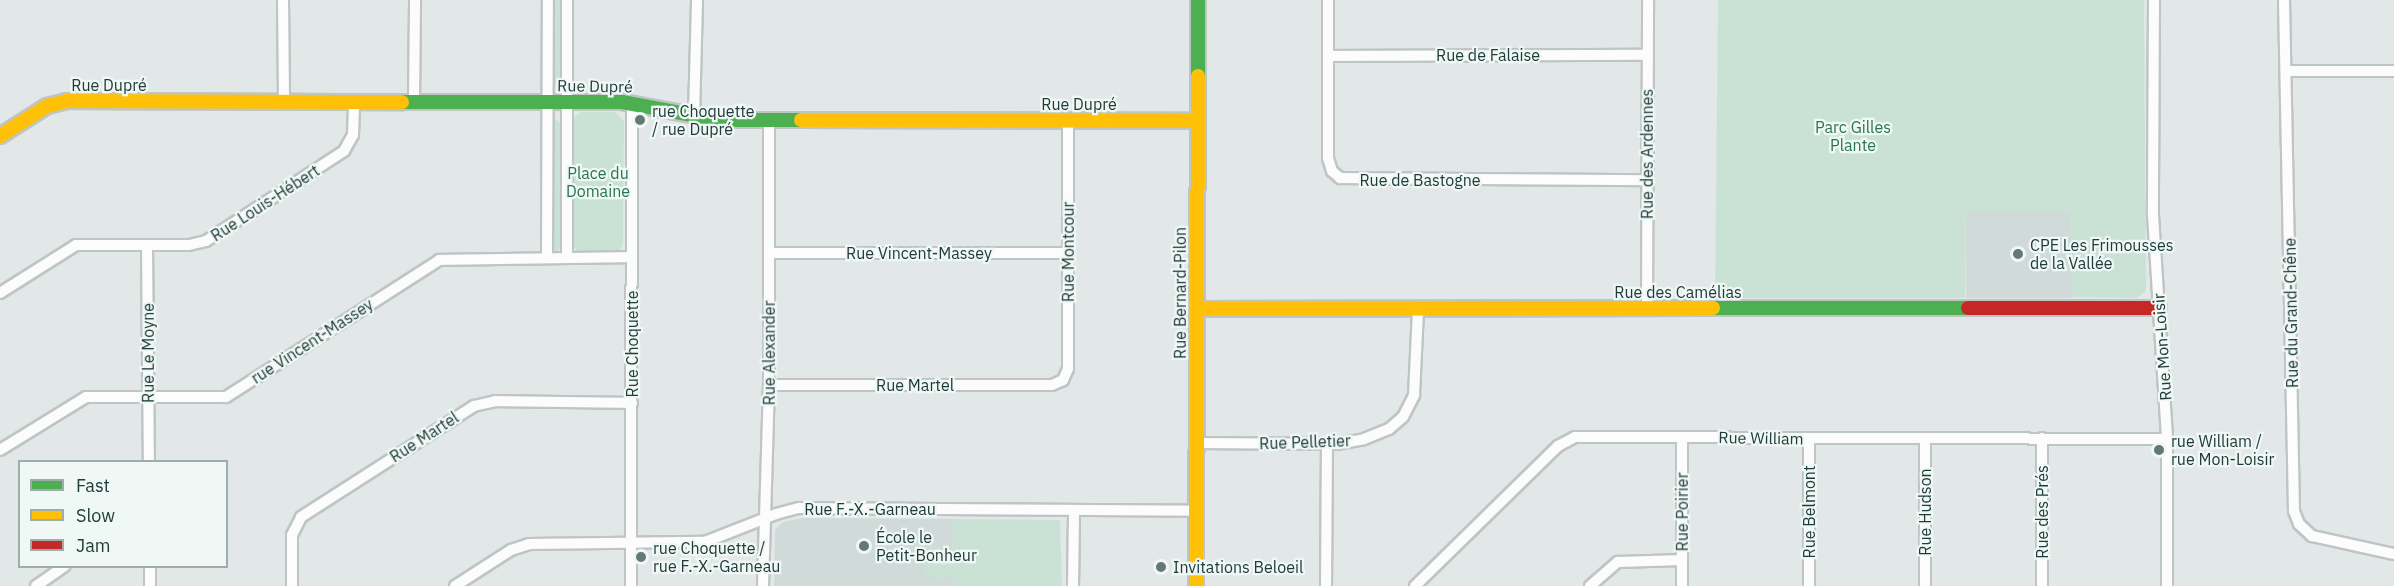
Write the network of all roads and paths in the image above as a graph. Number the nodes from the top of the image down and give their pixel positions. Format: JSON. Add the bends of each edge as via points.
{"nodes":[{"id":1,"x":283,"y":0,"type":"edge"},
{"id":2,"x":415,"y":0,"type":"edge"},
{"id":3,"x":548,"y":0,"type":"edge"},
{"id":4,"x":567,"y":0,"type":"edge"},
{"id":5,"x":697,"y":0,"type":"edge"},
{"id":6,"x":1197,"y":0,"type":"edge"},
{"id":7,"x":1329,"y":0,"type":"edge"},
{"id":8,"x":1648,"y":0,"type":"edge"},
{"id":9,"x":2154,"y":0,"type":"edge"},
{"id":10,"x":2284,"y":0,"type":"edge"},
{"id":11,"x":1648,"y":55,"type":"junction"},
{"id":12,"x":1328,"y":56,"type":"junction"},
{"id":13,"x":2286,"y":70,"type":"junction"},
{"id":14,"x":2394,"y":71,"type":"edge"},
{"id":15,"x":284,"y":101,"type":"junction"},
{"id":16,"x":414,"y":101,"type":"junction"},
{"id":17,"x":567,"y":101,"type":"junction"},
{"id":18,"x":354,"y":102,"type":"junction"},
{"id":19,"x":548,"y":102,"type":"junction"},
{"id":20,"x":632,"y":102,"type":"junction"},
{"id":21,"x":694,"y":116,"type":"junction"},
{"id":22,"x":769,"y":119,"type":"junction"},
{"id":23,"x":1068,"y":120,"type":"junction"},
{"id":24,"x":1197,"y":121,"type":"junction"},
{"id":25,"x":0,"y":136,"type":"edge"},
{"id":26,"x":1647,"y":180,"type":"junction"},
{"id":27,"x":147,"y":245,"type":"junction"},
{"id":28,"x":769,"y":253,"type":"junction"},
{"id":29,"x":1068,"y":253,"type":"junction"},
{"id":30,"x":547,"y":257,"type":"junction"},
{"id":31,"x":567,"y":257,"type":"junction"},
{"id":32,"x":632,"y":257,"type":"junction"},
{"id":33,"x":0,"y":293,"type":"edge"},
{"id":34,"x":2159,"y":308,"type":"junction"},
{"id":35,"x":1197,"y":309,"type":"junction"},
{"id":36,"x":1418,"y":309,"type":"junction"},
{"id":37,"x":1647,"y":309,"type":"junction"},
{"id":38,"x":1061,"y":382,"type":"joint"},
{"id":39,"x":769,"y":385,"type":"junction"},
{"id":40,"x":148,"y":398,"type":"junction"},
{"id":41,"x":632,"y":403,"type":"junction"},
{"id":42,"x":1682,"y":438,"type":"junction"},
{"id":43,"x":1925,"y":438,"type":"junction"},
{"id":44,"x":2042,"y":438,"type":"junction"},
{"id":45,"x":1809,"y":439,"type":"junction"},
{"id":46,"x":2167,"y":439,"type":"junction"},
{"id":47,"x":1196,"y":443,"type":"junction"},
{"id":48,"x":1327,"y":444,"type":"junction"},
{"id":49,"x":0,"y":450,"type":"edge"},
{"id":50,"x":149,"y":460,"type":"edge"},
{"id":51,"x":1074,"y":510,"type":"junction"},
{"id":52,"x":1196,"y":512,"type":"junction"},
{"id":53,"x":765,"y":518,"type":"junction"},
{"id":54,"x":631,"y":543,"type":"junction"},
{"id":55,"x":2394,"y":555,"type":"edge"},
{"id":56,"x":1682,"y":560,"type":"junction"},
{"id":57,"x":63,"y":568,"type":"edge"},
{"id":58,"x":150,"y":568,"type":"edge"},
{"id":59,"x":36,"y":586,"type":"edge"},
{"id":60,"x":150,"y":586,"type":"edge"},
{"id":61,"x":292,"y":586,"type":"edge"},
{"id":62,"x":455,"y":586,"type":"edge"},
{"id":63,"x":631,"y":586,"type":"edge"},
{"id":64,"x":763,"y":586,"type":"edge"},
{"id":65,"x":1073,"y":586,"type":"edge"},
{"id":66,"x":1196,"y":586,"type":"edge"},
{"id":67,"x":1326,"y":586,"type":"edge"},
{"id":68,"x":1415,"y":586,"type":"edge"},
{"id":69,"x":1590,"y":586,"type":"edge"},
{"id":70,"x":1682,"y":586,"type":"edge"},
{"id":71,"x":1809,"y":586,"type":"edge"},
{"id":72,"x":1925,"y":586,"type":"edge"},
{"id":73,"x":2042,"y":586,"type":"edge"},
{"id":74,"x":2167,"y":586,"type":"edge"}],
"edges":[{"from":1,"to":15,"type":"street"},
{"from":2,"to":16,"type":"street"},
{"from":3,"to":19,"type":"street"},
{"from":4,"to":17,"type":"street"},
{"from":5,"to":21,"type":"street","via":[[698,101]]},
{"from":6,"to":24,"type":"street","name":"Rue Bernard-Pilon"},
{"from":7,"to":12,"type":"street","name":"Rue de Bastogne"},
{"from":8,"to":11,"type":"street","name":"Rue des Ardennes"},
{"from":9,"to":34,"type":"street","name":"Rue Mon-Loisir","via":[[2153,215]]},
{"from":10,"to":13,"type":"street","name":"Rue du Grand-Chêne"},
{"from":11,"to":12,"type":"street","name":"Rue de Falaise"},
{"from":11,"to":26,"type":"street","name":"Rue des Ardennes"},
{"from":12,"to":26,"type":"street","name":"Rue de Bastogne","via":[[1328,158],[1332,171],[1343,179]]},
{"from":13,"to":14,"type":"street"},
{"from":13,"to":55,"type":"street","name":"Rue du Grand-Chêne","via":[[2294,512],[2299,524],[2312,536]]},
{"from":15,"to":18,"type":"street","name":"Rue Dupré"},
{"from":15,"to":25,"type":"street","name":"Rue Dupré","via":[[61,102],[47,106]]},
{"from":16,"to":18,"type":"street","name":"Rue Dupré"},
{"from":16,"to":19,"type":"street","name":"Rue Dupré"},
{"from":17,"to":19,"type":"street","name":"Rue Dupré"},
{"from":17,"to":20,"type":"street","name":"Rue Dupré"},
{"from":17,"to":31,"type":"street"},
{"from":18,"to":27,"type":"street","name":"Rue Louis-Hébert","via":[[352,139],[340,153],[206,241]]},
{"from":19,"to":30,"type":"street"},
{"from":20,"to":21,"type":"street","name":"Rue Dupré"},
{"from":20,"to":32,"type":"street","name":"Rue Choquette"},
{"from":21,"to":22,"type":"street","name":"Rue Dupré"},
{"from":22,"to":23,"type":"street","name":"Rue Dupré"},
{"from":22,"to":28,"type":"street","name":"Rue Alexander"},
{"from":23,"to":24,"type":"street","name":"Rue Dupré"},
{"from":23,"to":29,"type":"street","name":"Rue Montcour"},
{"from":24,"to":35,"type":"street","name":"Rue Bernard-Pilon"},
{"from":26,"to":37,"type":"street","name":"Rue des Ardennes"},
{"from":27,"to":33,"type":"street","name":"Rue Louis-Hébert","via":[[76,245]]},
{"from":27,"to":40,"type":"street","name":"Rue Le Moyne"},
{"from":28,"to":29,"type":"street","name":"Rue Vincent-Massey"},
{"from":28,"to":39,"type":"street","name":"Rue Alexander"},
{"from":29,"to":38,"type":"street","name":"Rue Montcour","via":[[1068,372]]},
{"from":30,"to":31,"type":"street","name":"rue Vincent-Massey"},
{"from":30,"to":40,"type":"street","name":"rue Vincent-Massey","via":[[435,261],[226,397]]},
{"from":31,"to":32,"type":"street","name":"rue Vincent-Massey"},
{"from":32,"to":41,"type":"street","name":"Rue Choquette"},
{"from":34,"to":37,"type":"street","name":"Rue des Camélias"},
{"from":34,"to":46,"type":"street","name":"Rue Mon-Loisir"},
{"from":35,"to":36,"type":"street","name":"Rue des Camélias"},
{"from":35,"to":47,"type":"street","name":"Rue Bernard-Pilon"},
{"from":36,"to":37,"type":"street","name":"Rue des Camélias"},
{"from":36,"to":48,"type":"street","name":"Rue Pelletier","via":[[1417,384],[1407,412],[1378,434]]},
{"from":38,"to":39,"type":"street","name":"Rue Martel"},
{"from":39,"to":53,"type":"street","name":"Rue Alexander"},
{"from":40,"to":49,"type":"street","name":"rue Vincent-Massey","via":[[82,398]]},
{"from":40,"to":50,"type":"street","name":"Rue Le Moyne"},
{"from":41,"to":54,"type":"street","name":"Rue Choquette"},
{"from":41,"to":61,"type":"street","name":"Rue Martel","via":[[495,401],[474,406],[301,517],[292,535]]},
{"from":42,"to":45,"type":"street","name":"Rue William"},
{"from":42,"to":56,"type":"street","name":"Rue Poirier"},
{"from":42,"to":68,"type":"street","name":"Rue William","via":[[1566,440]]},
{"from":43,"to":44,"type":"street","name":"Rue William"},
{"from":43,"to":45,"type":"street","name":"Rue William"},
{"from":43,"to":72,"type":"street","name":"Rue Hudson"},
{"from":44,"to":46,"type":"street","name":"Rue William"},
{"from":44,"to":73,"type":"street","name":"Rue des Prés"},
{"from":45,"to":71,"type":"street","name":"Rue Belmont"},
{"from":46,"to":74,"type":"street","name":"Rue Mon-Loisir"},
{"from":47,"to":48,"type":"street","name":"Rue Pelletier"},
{"from":47,"to":52,"type":"street","name":"Rue Bernard-Pilon"},
{"from":48,"to":67,"type":"street"},
{"from":51,"to":52,"type":"street","name":"Rue F.-X.-Garneau"},
{"from":51,"to":53,"type":"street","name":"Rue F.-X.-Garneau","via":[[805,508]]},
{"from":51,"to":65,"type":"street"},
{"from":52,"to":66,"type":"street","name":"Rue Bernard-Pilon"},
{"from":53,"to":54,"type":"street","name":"Rue F.-X.-Garneau","via":[[705,542]]},
{"from":53,"to":64,"type":"street","name":"Rue Alexander"},
{"from":54,"to":62,"type":"street","name":"Rue F.-X.-Garneau","via":[[523,546]]},
{"from":54,"to":63,"type":"street","name":"Rue Choquette"},
{"from":56,"to":69,"type":"street","via":[[1618,562]]},
{"from":56,"to":70,"type":"street","name":"Rue Poirier"},
{"from":57,"to":59,"type":"street"},
{"from":58,"to":60,"type":"street"}]}
